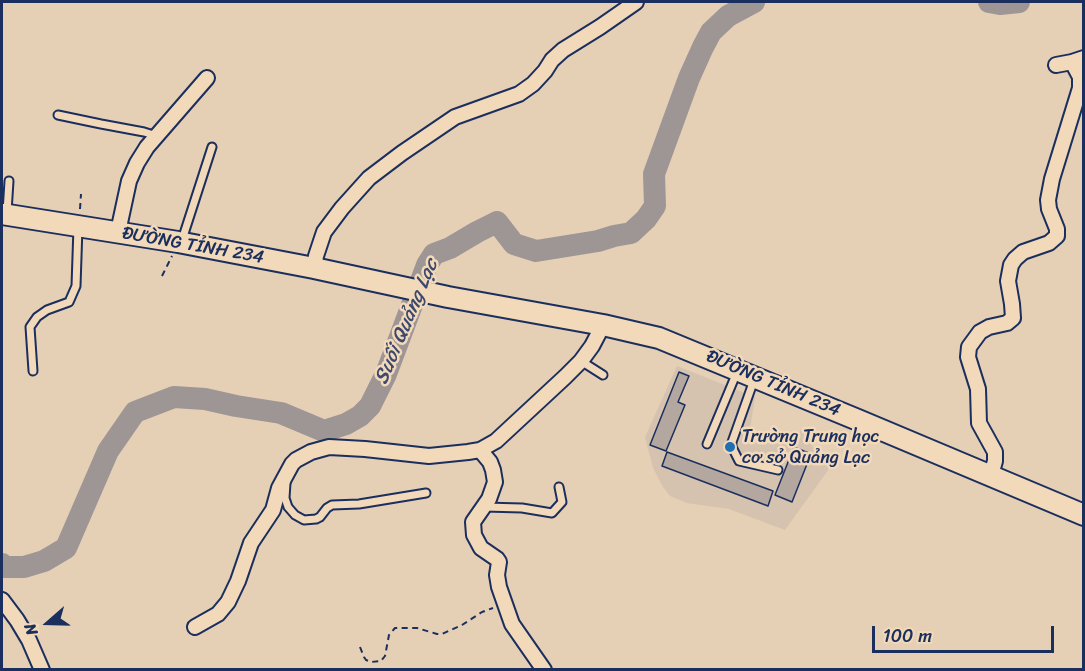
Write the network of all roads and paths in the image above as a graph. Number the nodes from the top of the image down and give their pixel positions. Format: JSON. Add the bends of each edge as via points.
{"nodes":[{"id":1,"x":636,"y":2,"type":"edge"},
{"id":2,"x":1078,"y":60,"type":"edge"},
{"id":3,"x":1056,"y":65,"type":"dead end"},
{"id":4,"x":207,"y":78,"type":"dead end"},
{"id":5,"x":1082,"y":87,"type":"edge"},
{"id":6,"x":58,"y":115,"type":"dead end"},
{"id":7,"x":156,"y":136,"type":"junction"},
{"id":8,"x":212,"y":147,"type":"dead end"},
{"id":9,"x":9,"y":181,"type":"dead end"},
{"id":10,"x":4,"y":214,"type":"edge"},
{"id":11,"x":78,"y":227,"type":"junction"},
{"id":12,"x":118,"y":232,"type":"junction"},
{"id":13,"x":179,"y":242,"type":"junction"},
{"id":14,"x":314,"y":268,"type":"junction"},
{"id":15,"x":162,"y":276,"type":"dead end"},
{"id":16,"x":603,"y":325,"type":"junction"},
{"id":17,"x":581,"y":360,"type":"junction"},
{"id":18,"x":33,"y":371,"type":"dead end"},
{"id":19,"x":747,"y":374,"type":"junction"},
{"id":20,"x":603,"y":375,"type":"dead end"},
{"id":21,"x":707,"y":444,"type":"dead end"},
{"id":22,"x":480,"y":450,"type":"junction"},
{"id":23,"x":778,"y":470,"type":"dead end"},
{"id":24,"x":286,"y":474,"type":"junction"},
{"id":25,"x":991,"y":475,"type":"junction"},
{"id":26,"x":559,"y":487,"type":"dead end"},
{"id":27,"x":426,"y":493,"type":"dead end"},
{"id":28,"x":484,"y":507,"type":"junction"},
{"id":29,"x":1083,"y":515,"type":"edge"},
{"id":30,"x":2,"y":600,"type":"edge"},
{"id":31,"x":505,"y":607,"type":"junction"},
{"id":32,"x":195,"y":627,"type":"dead end"},
{"id":33,"x":360,"y":647,"type":"dead end"},
{"id":34,"x":42,"y":669,"type":"edge"},
{"id":35,"x":544,"y":669,"type":"edge"}],
"edges":[{"from":1,"to":14,"type":"street","via":[[563,50],[519,94],[455,117],[369,178],[324,232]]},
{"from":2,"to":3,"type":"street"},
{"from":2,"to":5,"type":"street"},
{"from":4,"to":7,"type":"street"},
{"from":5,"to":25,"type":"street","via":[[1050,189],[1048,204],[1057,236],[1015,259],[1008,281],[1012,318],[980,332],[969,346],[968,357],[978,389],[979,423],[995,452]]},
{"from":6,"to":7,"type":"lane"},
{"from":7,"to":12,"type":"street","via":[[129,181]]},
{"from":8,"to":13,"type":"lane"},
{"from":9,"to":10,"type":"lane"},
{"from":10,"to":11,"type":"main road","name":"ĐƯỜNG TỈNH 234"},
{"from":11,"to":12,"type":"main road","name":"ĐƯỜNG TỈNH 234"},
{"from":11,"to":18,"type":"lane","via":[[76,286],[69,302],[37,316],[30,327]]},
{"from":12,"to":13,"type":"main road","name":"ĐƯỜNG TỈNH 234"},
{"from":13,"to":14,"type":"main road","name":"ĐƯỜNG TỈNH 234"},
{"from":13,"to":15,"type":"path"},
{"from":14,"to":16,"type":"main road","name":"ĐƯỜNG TỈNH 234"},
{"from":16,"to":17,"type":"street"},
{"from":16,"to":19,"type":"main road","name":"ĐƯỜNG TỈNH 234","via":[[659,338]]},
{"from":17,"to":20,"type":"lane"},
{"from":17,"to":22,"type":"street","via":[[496,441]]},
{"from":19,"to":21,"type":"lane"},
{"from":19,"to":23,"type":"lane","via":[[732,447],[739,461]]},
{"from":19,"to":25,"type":"main road","name":"ĐƯỜNG TỈNH 234"},
{"from":22,"to":24,"type":"street","via":[[429,456],[329,447],[303,456]]},
{"from":22,"to":28,"type":"street","via":[[490,462],[495,482]]},
{"from":24,"to":27,"type":"lane","via":[[286,502],[304,520],[320,517],[332,505]]},
{"from":24,"to":32,"type":"street","via":[[273,510],[251,543],[228,602],[218,614]]},
{"from":25,"to":29,"type":"main road","name":"ĐƯỜNG TỈNH 234"},
{"from":26,"to":28,"type":"lane","via":[[562,502],[552,513]]},
{"from":28,"to":31,"type":"street","via":[[473,522],[473,530],[481,548],[499,562],[497,580]]},
{"from":30,"to":34,"type":"street","via":[[29,640]]},
{"from":31,"to":33,"type":"path","via":[[482,612],[442,634],[395,628],[389,634],[381,661],[366,660]]},
{"from":31,"to":35,"type":"street","via":[[516,631]]}]}
